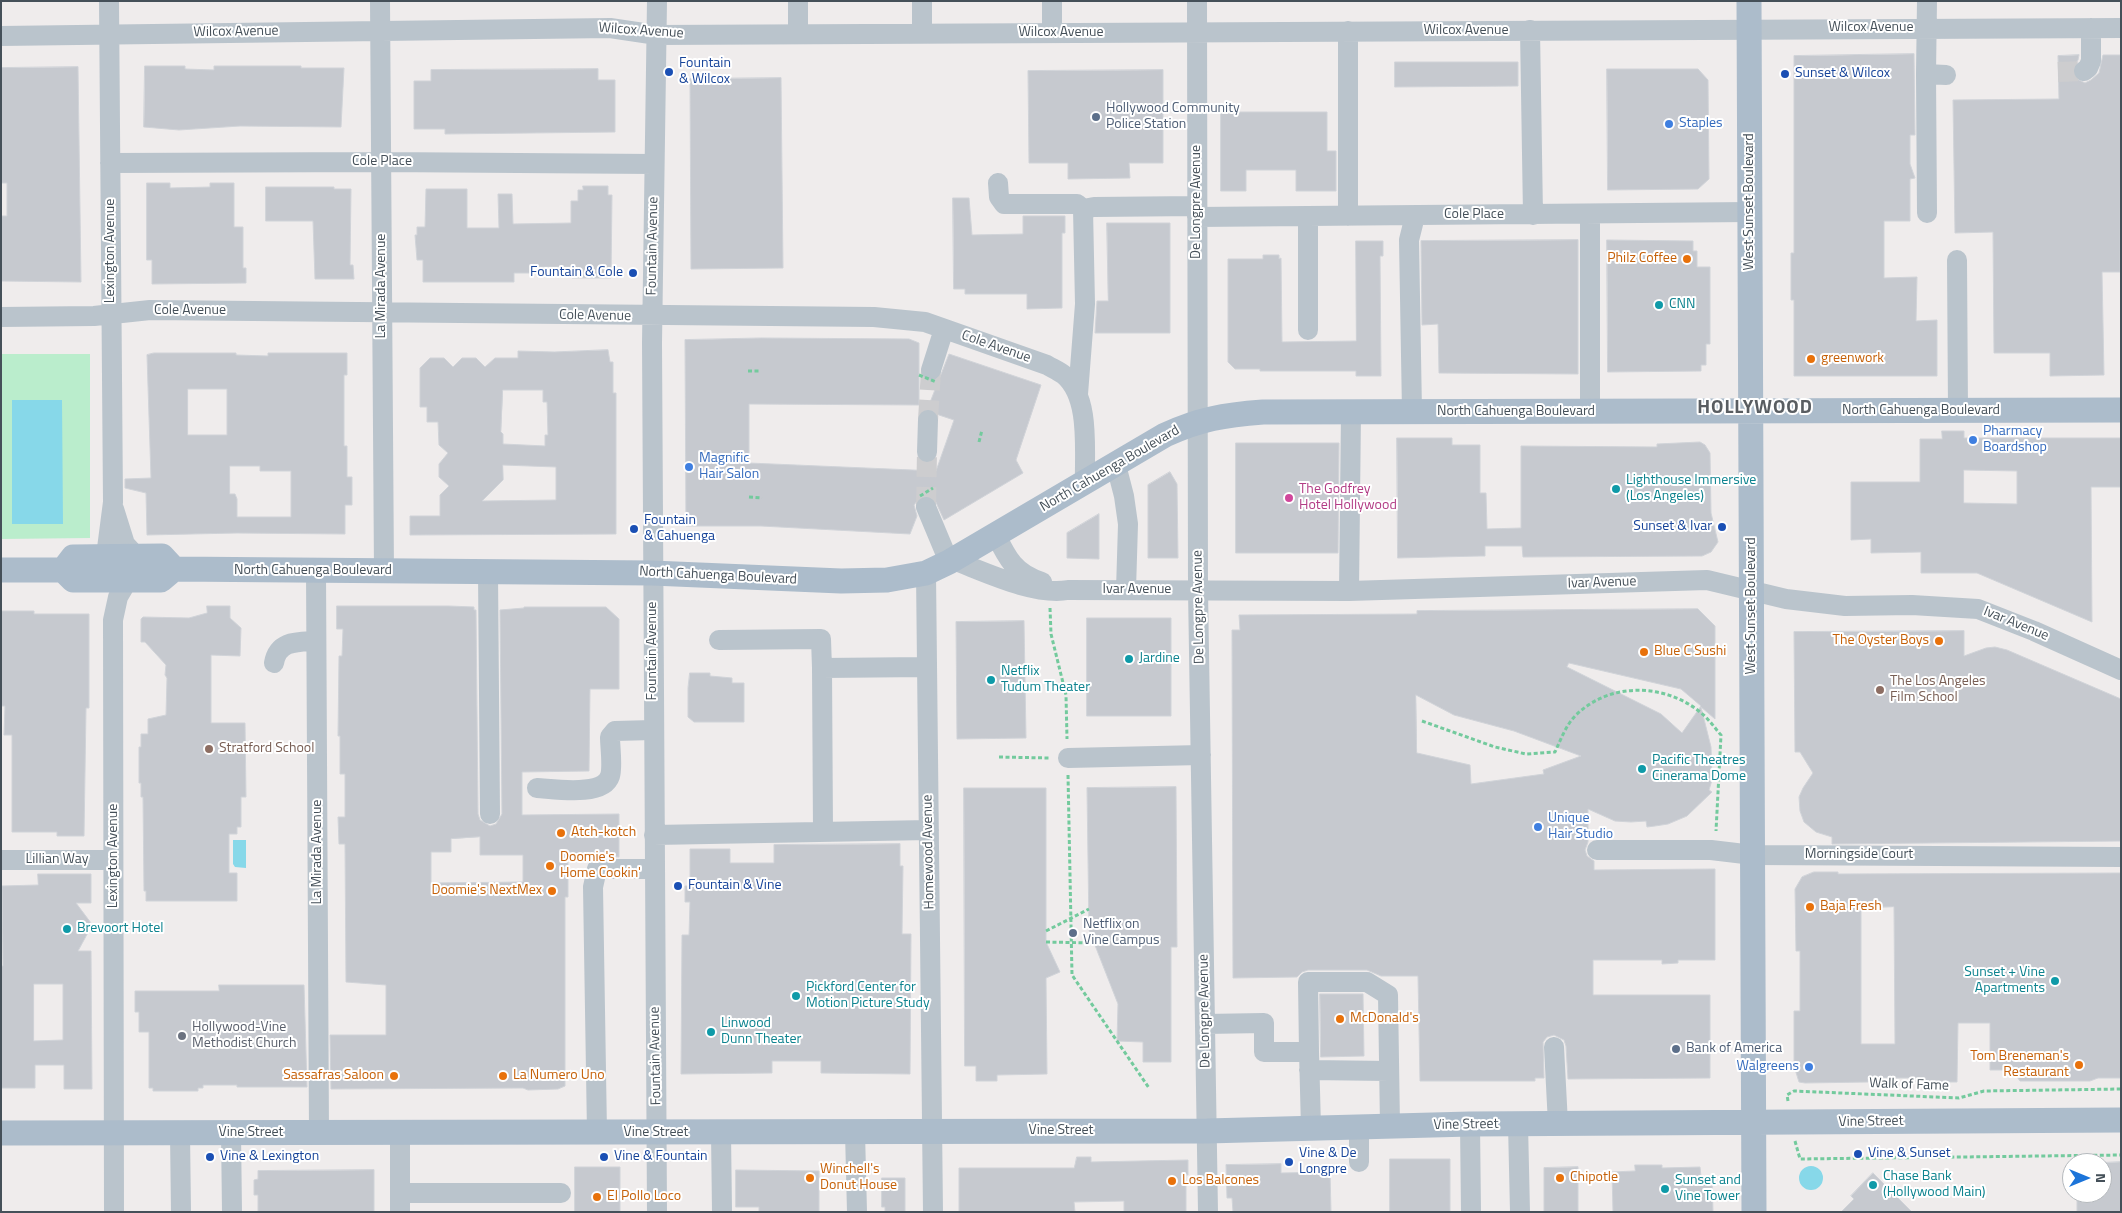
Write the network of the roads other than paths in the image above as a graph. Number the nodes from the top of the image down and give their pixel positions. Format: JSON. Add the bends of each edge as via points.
{"nodes":[{"id":1,"x":109,"y":1,"type":"edge"},
{"id":2,"x":380,"y":1,"type":"edge"},
{"id":3,"x":656,"y":1,"type":"edge"},
{"id":4,"x":798,"y":1,"type":"edge"},
{"id":5,"x":922,"y":1,"type":"edge"},
{"id":6,"x":1052,"y":1,"type":"edge"},
{"id":7,"x":1196,"y":1,"type":"edge"},
{"id":8,"x":1750,"y":1,"type":"edge"},
{"id":9,"x":1927,"y":1,"type":"edge"},
{"id":10,"x":1927,"y":28,"type":"junction"},
{"id":11,"x":2092,"y":28,"type":"junction"},
{"id":12,"x":2121,"y":28,"type":"edge"},
{"id":13,"x":1749,"y":29,"type":"junction"},
{"id":14,"x":380,"y":30,"type":"junction"},
{"id":15,"x":1530,"y":30,"type":"junction"},
{"id":16,"x":1348,"y":31,"type":"junction"},
{"id":17,"x":1196,"y":32,"type":"junction"},
{"id":18,"x":922,"y":33,"type":"junction"},
{"id":19,"x":1052,"y":33,"type":"junction"},
{"id":20,"x":110,"y":34,"type":"junction"},
{"id":21,"x":798,"y":34,"type":"junction"},
{"id":22,"x":657,"y":35,"type":"junction"},
{"id":23,"x":1,"y":36,"type":"edge"},
{"id":24,"x":2084,"y":71,"type":"dead end"},
{"id":25,"x":382,"y":162,"type":"junction"},
{"id":26,"x":110,"y":163,"type":"junction"},
{"id":27,"x":654,"y":164,"type":"junction"},
{"id":28,"x":998,"y":183,"type":"dead end"},
{"id":29,"x":1083,"y":209,"type":"junction"},
{"id":30,"x":1197,"y":212,"type":"junction"},
{"id":31,"x":1750,"y":212,"type":"junction"},
{"id":32,"x":1928,"y":213,"type":"dead end"},
{"id":33,"x":1533,"y":215,"type":"junction"},
{"id":34,"x":1590,"y":215,"type":"junction"},
{"id":35,"x":1348,"y":216,"type":"junction"},
{"id":36,"x":1415,"y":216,"type":"junction"},
{"id":37,"x":1308,"y":217,"type":"junction"},
{"id":38,"x":1957,"y":260,"type":"dead end"},
{"id":39,"x":382,"y":312,"type":"junction"},
{"id":40,"x":111,"y":315,"type":"junction"},
{"id":41,"x":1,"y":317,"type":"edge"},
{"id":42,"x":652,"y":317,"type":"junction"},
{"id":43,"x":944,"y":329,"type":"junction"},
{"id":44,"x":1308,"y":330,"type":"dead end"},
{"id":45,"x":929,"y":376,"type":"tunnel mouth"},
{"id":46,"x":1078,"y":394,"type":"junction"},
{"id":47,"x":2121,"y":410,"type":"edge"},
{"id":48,"x":1958,"y":411,"type":"junction"},
{"id":49,"x":1351,"y":412,"type":"junction"},
{"id":50,"x":1412,"y":412,"type":"junction"},
{"id":51,"x":1590,"y":412,"type":"junction"},
{"id":52,"x":1751,"y":412,"type":"junction"},
{"id":53,"x":928,"y":420,"type":"tunnel mouth"},
{"id":54,"x":1198,"y":421,"type":"junction"},
{"id":55,"x":927,"y":452,"type":"tunnel mouth"},
{"id":56,"x":1116,"y":465,"type":"junction"},
{"id":57,"x":1085,"y":484,"type":"junction"},
{"id":58,"x":923,"y":501,"type":"tunnel mouth"},
{"id":59,"x":113,"y":502,"type":"junction"},
{"id":60,"x":996,"y":535,"type":"junction"},
{"id":61,"x":106,"y":556,"type":"junction"},
{"id":62,"x":136,"y":556,"type":"junction"},
{"id":63,"x":951,"y":561,"type":"junction"},
{"id":64,"x":1,"y":570,"type":"edge"},
{"id":65,"x":63,"y":570,"type":"junction"},
{"id":66,"x":174,"y":570,"type":"junction"},
{"id":67,"x":316,"y":571,"type":"junction"},
{"id":68,"x":384,"y":571,"type":"junction"},
{"id":69,"x":488,"y":572,"type":"junction"},
{"id":70,"x":652,"y":573,"type":"junction"},
{"id":71,"x":926,"y":573,"type":"junction"},
{"id":72,"x":116,"y":580,"type":"junction"},
{"id":73,"x":1752,"y":589,"type":"junction"},
{"id":74,"x":1068,"y":590,"type":"junction"},
{"id":75,"x":1126,"y":590,"type":"junction"},
{"id":76,"x":1198,"y":590,"type":"junction"},
{"id":77,"x":1349,"y":591,"type":"junction"},
{"id":78,"x":719,"y":640,"type":"dead end"},
{"id":79,"x":316,"y":641,"type":"junction"},
{"id":80,"x":274,"y":662,"type":"dead end"},
{"id":81,"x":927,"y":667,"type":"junction"},
{"id":82,"x":822,"y":668,"type":"junction"},
{"id":83,"x":2121,"y":670,"type":"edge"},
{"id":84,"x":653,"y":730,"type":"junction"},
{"id":85,"x":1201,"y":755,"type":"junction"},
{"id":86,"x":1068,"y":758,"type":"road end"},
{"id":87,"x":537,"y":788,"type":"dead end"},
{"id":88,"x":490,"y":814,"type":"dead end"},
{"id":89,"x":929,"y":830,"type":"junction"},
{"id":90,"x":823,"y":832,"type":"junction"},
{"id":91,"x":654,"y":835,"type":"junction"},
{"id":92,"x":1597,"y":850,"type":"dead end"},
{"id":93,"x":1753,"y":855,"type":"junction"},
{"id":94,"x":2121,"y":856,"type":"edge"},
{"id":95,"x":1,"y":860,"type":"edge"},
{"id":96,"x":114,"y":860,"type":"junction"},
{"id":97,"x":654,"y":869,"type":"junction"},
{"id":98,"x":1205,"y":1024,"type":"junction"},
{"id":99,"x":1554,"y":1047,"type":"dead end"},
{"id":100,"x":1309,"y":1061,"type":"junction"},
{"id":101,"x":1389,"y":1071,"type":"junction"},
{"id":102,"x":2121,"y":1120,"type":"edge"},
{"id":103,"x":1754,"y":1122,"type":"junction"},
{"id":104,"x":1470,"y":1124,"type":"junction"},
{"id":105,"x":1518,"y":1124,"type":"junction"},
{"id":106,"x":1558,"y":1124,"type":"junction"},
{"id":107,"x":1390,"y":1126,"type":"junction"},
{"id":108,"x":1359,"y":1127,"type":"junction"},
{"id":109,"x":1311,"y":1128,"type":"junction"},
{"id":110,"x":933,"y":1131,"type":"junction"},
{"id":111,"x":1207,"y":1131,"type":"junction"},
{"id":112,"x":114,"y":1132,"type":"junction"},
{"id":113,"x":855,"y":1132,"type":"junction"},
{"id":114,"x":1,"y":1133,"type":"edge"},
{"id":115,"x":180,"y":1133,"type":"junction"},
{"id":116,"x":231,"y":1133,"type":"junction"},
{"id":117,"x":319,"y":1133,"type":"junction"},
{"id":118,"x":400,"y":1133,"type":"junction"},
{"id":119,"x":596,"y":1133,"type":"junction"},
{"id":120,"x":721,"y":1133,"type":"junction"},
{"id":121,"x":656,"y":1134,"type":"junction"},
{"id":122,"x":1359,"y":1162,"type":"dead end"},
{"id":123,"x":561,"y":1193,"type":"dead end"},
{"id":124,"x":400,"y":1202,"type":"edge"},
{"id":125,"x":512,"y":1202,"type":"edge"},
{"id":126,"x":114,"y":1212,"type":"edge"},
{"id":127,"x":181,"y":1212,"type":"edge"},
{"id":128,"x":232,"y":1212,"type":"edge"},
{"id":129,"x":657,"y":1212,"type":"edge"},
{"id":130,"x":722,"y":1212,"type":"edge"},
{"id":131,"x":857,"y":1212,"type":"edge"},
{"id":132,"x":933,"y":1212,"type":"edge"},
{"id":133,"x":1208,"y":1212,"type":"edge"},
{"id":134,"x":1471,"y":1212,"type":"edge"},
{"id":135,"x":1520,"y":1212,"type":"edge"},
{"id":136,"x":1754,"y":1212,"type":"edge"}],
"edges":[{"from":1,"to":20,"type":"street","name":"Lexington Avenue"},
{"from":2,"to":14,"type":"street","name":"La Mirada Avenue"},
{"from":3,"to":22,"type":"street","name":"Fountain Avenue"},
{"from":4,"to":21,"type":"street"},
{"from":5,"to":18,"type":"street"},
{"from":6,"to":19,"type":"street"},
{"from":7,"to":17,"type":"street","name":"De Longpre Avenue"},
{"from":8,"to":13,"type":"main road","name":"West Sunset Boulevard"},
{"from":9,"to":10,"type":"street"},
{"from":10,"to":11,"type":"street","name":"Wilcox Avenue"},
{"from":10,"to":13,"type":"street","name":"Wilcox Avenue"},
{"from":10,"to":32,"type":"street","via":[[1936,75]]},
{"from":11,"to":12,"type":"street","name":"Wilcox Avenue"},
{"from":11,"to":24,"type":"street","via":[[2091,62]]},
{"from":13,"to":15,"type":"street","name":"Wilcox Avenue"},
{"from":13,"to":31,"type":"main road","name":"West Sunset Boulevard"},
{"from":14,"to":20,"type":"street","name":"Wilcox Avenue"},
{"from":14,"to":22,"type":"street","name":"Wilcox Avenue","via":[[610,28]]},
{"from":14,"to":25,"type":"street","name":"La Mirada Avenue"},
{"from":15,"to":16,"type":"street","name":"Wilcox Avenue"},
{"from":15,"to":33,"type":"street"},
{"from":16,"to":17,"type":"street","name":"Wilcox Avenue"},
{"from":16,"to":35,"type":"street"},
{"from":17,"to":19,"type":"street","name":"Wilcox Avenue"},
{"from":17,"to":30,"type":"street","name":"De Longpre Avenue"},
{"from":18,"to":19,"type":"street","name":"Wilcox Avenue"},
{"from":18,"to":21,"type":"street","name":"Wilcox Avenue"},
{"from":20,"to":23,"type":"street","name":"Wilcox Avenue"},
{"from":20,"to":26,"type":"street","name":"Lexington Avenue"},
{"from":21,"to":22,"type":"street","name":"Wilcox Avenue"},
{"from":22,"to":27,"type":"street","name":"Fountain Avenue"},
{"from":25,"to":26,"type":"street","name":"Cole Place"},
{"from":25,"to":27,"type":"street","name":"Cole Place"},
{"from":25,"to":39,"type":"street","name":"La Mirada Avenue"},
{"from":26,"to":40,"type":"street","name":"Lexington Avenue"},
{"from":27,"to":42,"type":"street","name":"Fountain Avenue"},
{"from":28,"to":29,"type":"street","name":"Cole Place","via":[[999,197],[1004,204],[1077,204]]},
{"from":29,"to":30,"type":"street","name":"Cole Place"},
{"from":29,"to":46,"type":"street","via":[[1085,304]]},
{"from":30,"to":37,"type":"street","name":"Cole Place"},
{"from":30,"to":54,"type":"street","name":"De Longpre Avenue"},
{"from":31,"to":34,"type":"street","name":"Cole Place"},
{"from":31,"to":52,"type":"main road","name":"West Sunset Boulevard"},
{"from":33,"to":34,"type":"street","name":"Cole Place"},
{"from":33,"to":36,"type":"street","name":"Cole Place"},
{"from":34,"to":51,"type":"street"},
{"from":35,"to":36,"type":"street","name":"Cole Place"},
{"from":35,"to":37,"type":"street","name":"Cole Place"},
{"from":36,"to":50,"type":"street","via":[[1408,240]]},
{"from":37,"to":44,"type":"street"},
{"from":38,"to":48,"type":"street"},
{"from":39,"to":40,"type":"street","name":"Cole Avenue","via":[[150,310]]},
{"from":39,"to":42,"type":"street","name":"Cole Avenue"},
{"from":39,"to":68,"type":"street","name":"La Mirada Avenue"},
{"from":40,"to":41,"type":"street","name":"Cole Avenue"},
{"from":40,"to":59,"type":"street","name":"Lexington Avenue"},
{"from":42,"to":43,"type":"street","name":"Cole Avenue","via":[[874,317],[925,322]]},
{"from":42,"to":70,"type":"street","name":"Fountain Avenue"},
{"from":43,"to":45,"type":"street"},
{"from":43,"to":46,"type":"street","name":"Cole Avenue","via":[[1047,365],[1064,374]]},
{"from":46,"to":57,"type":"street","name":"Cole Avenue","via":[[1084,414]]},
{"from":47,"to":48,"type":"main road","name":"North Cahuenga Boulevard"},
{"from":48,"to":52,"type":"main road","name":"North Cahuenga Boulevard"},
{"from":49,"to":50,"type":"main road","name":"North Cahuenga Boulevard"},
{"from":49,"to":54,"type":"main road","name":"North Cahuenga Boulevard","via":[[1228,414]]},
{"from":49,"to":77,"type":"street"},
{"from":50,"to":51,"type":"main road","name":"North Cahuenga Boulevard"},
{"from":51,"to":52,"type":"main road","name":"North Cahuenga Boulevard"},
{"from":52,"to":73,"type":"main road","name":"West Sunset Boulevard"},
{"from":53,"to":55,"type":"street"},
{"from":54,"to":56,"type":"main road","name":"North Cahuenga Boulevard","via":[[1165,435]]},
{"from":54,"to":76,"type":"street","name":"De Longpre Avenue"},
{"from":56,"to":57,"type":"main road","name":"North Cahuenga Boulevard"},
{"from":56,"to":75,"type":"street","via":[[1128,524]]},
{"from":57,"to":60,"type":"main road","name":"North Cahuenga Boulevard"},
{"from":58,"to":63,"type":"street"},
{"from":59,"to":61,"type":"street","name":"Lexington Avenue"},
{"from":59,"to":62,"type":"street","name":"Lexington Avenue","via":[[125,544]]},
{"from":60,"to":63,"type":"main road","name":"North Cahuenga Boulevard"},
{"from":60,"to":74,"type":"street","name":"Ivar Avenue","via":[[1010,562],[1033,579]]},
{"from":61,"to":62,"type":"main road"},
{"from":61,"to":65,"type":"main road","via":[[73,557]]},
{"from":62,"to":66,"type":"main road","via":[[162,556]]},
{"from":63,"to":71,"type":"main road","name":"North Cahuenga Boulevard"},
{"from":63,"to":74,"type":"street","name":"Ivar Avenue","via":[[1030,588],[1054,592]]},
{"from":64,"to":65,"type":"main road","name":"North Cahuenga Boulevard"},
{"from":65,"to":72,"type":"main road","name":"North Cahuenga Boulevard","via":[[73,580]]},
{"from":66,"to":67,"type":"main road","name":"North Cahuenga Boulevard"},
{"from":66,"to":72,"type":"main road","name":"North Cahuenga Boulevard","via":[[160,580]]},
{"from":67,"to":68,"type":"main road","name":"North Cahuenga Boulevard"},
{"from":67,"to":79,"type":"street","name":"La Mirada Avenue"},
{"from":68,"to":69,"type":"main road","name":"North Cahuenga Boulevard"},
{"from":69,"to":70,"type":"main road","name":"North Cahuenga Boulevard"},
{"from":69,"to":88,"type":"street"},
{"from":70,"to":71,"type":"main road","name":"North Cahuenga Boulevard","via":[[841,582],[887,580]]},
{"from":70,"to":84,"type":"street","name":"Fountain Avenue"},
{"from":71,"to":81,"type":"street","name":"Homewood Avenue"},
{"from":72,"to":96,"type":"street","name":"Lexington Avenue","via":[[107,602],[114,620]]},
{"from":73,"to":77,"type":"street","name":"Ivar Avenue","via":[[1707,580]]},
{"from":73,"to":83,"type":"street","name":"Ivar Avenue","via":[[1786,598],[1844,606],[1912,604],[1978,609]]},
{"from":73,"to":93,"type":"main road","name":"West Sunset Boulevard"},
{"from":74,"to":75,"type":"street","name":"Ivar Avenue"},
{"from":75,"to":76,"type":"street","name":"Ivar Avenue"},
{"from":76,"to":77,"type":"street","name":"Ivar Avenue"},
{"from":76,"to":85,"type":"street","name":"De Longpre Avenue"},
{"from":78,"to":82,"type":"street","via":[[822,639]]},
{"from":79,"to":80,"type":"street","via":[[283,646]]},
{"from":79,"to":117,"type":"street","name":"La Mirada Avenue"},
{"from":81,"to":82,"type":"street"},
{"from":81,"to":89,"type":"street","name":"Homewood Avenue"},
{"from":82,"to":90,"type":"street"},
{"from":84,"to":87,"type":"street","via":[[615,731],[610,736],[610,776],[602,787]]},
{"from":84,"to":91,"type":"street","name":"Fountain Avenue"},
{"from":85,"to":86,"type":"street"},
{"from":85,"to":98,"type":"street","name":"De Longpre Avenue"},
{"from":89,"to":90,"type":"street"},
{"from":89,"to":110,"type":"street","name":"Homewood Avenue"},
{"from":90,"to":91,"type":"street"},
{"from":91,"to":97,"type":"street","name":"Fountain Avenue"},
{"from":92,"to":93,"type":"street","name":"Morningside Court","via":[[1711,850]]},
{"from":93,"to":94,"type":"street","name":"Morningside Court"},
{"from":93,"to":103,"type":"main road","name":"West Sunset Boulevard"},
{"from":95,"to":96,"type":"street","name":"Lillian Way"},
{"from":96,"to":112,"type":"street","name":"Lexington Avenue"},
{"from":97,"to":119,"type":"street","via":[[597,870],[593,887]]},
{"from":97,"to":121,"type":"street","name":"Fountain Avenue"},
{"from":98,"to":100,"type":"street","via":[[1264,1024],[1264,1052]]},
{"from":98,"to":111,"type":"street","name":"De Longpre Avenue"},
{"from":99,"to":106,"type":"street"},
{"from":100,"to":101,"type":"street"},
{"from":100,"to":101,"type":"street","via":[[1308,982],[1367,982],[1388,995]]},
{"from":100,"to":109,"type":"street"},
{"from":101,"to":107,"type":"street"},
{"from":102,"to":103,"type":"main road","name":"Vine Street"},
{"from":103,"to":106,"type":"main road","name":"Vine Street"},
{"from":103,"to":136,"type":"main road","name":"West Sunset Boulevard"},
{"from":104,"to":105,"type":"main road","name":"Vine Street"},
{"from":104,"to":107,"type":"main road","name":"Vine Street"},
{"from":104,"to":134,"type":"street"},
{"from":105,"to":106,"type":"main road","name":"Vine Street"},
{"from":105,"to":135,"type":"street"},
{"from":107,"to":108,"type":"main road","name":"Vine Street"},
{"from":108,"to":109,"type":"main road","name":"Vine Street"},
{"from":108,"to":122,"type":"street"},
{"from":109,"to":111,"type":"main road","name":"Vine Street"},
{"from":110,"to":111,"type":"main road","name":"Vine Street"},
{"from":110,"to":113,"type":"main road","name":"Vine Street"},
{"from":110,"to":132,"type":"street","name":"Homewood Avenue"},
{"from":111,"to":133,"type":"street","name":"De Longpre Avenue"},
{"from":112,"to":114,"type":"main road","name":"Vine Street"},
{"from":112,"to":115,"type":"main road","name":"Vine Street"},
{"from":112,"to":126,"type":"street","name":"Lexington Avenue"},
{"from":113,"to":120,"type":"main road","name":"Vine Street"},
{"from":113,"to":131,"type":"street"},
{"from":115,"to":116,"type":"main road","name":"Vine Street"},
{"from":115,"to":127,"type":"street"},
{"from":116,"to":117,"type":"main road","name":"Vine Street"},
{"from":116,"to":128,"type":"street"},
{"from":117,"to":118,"type":"main road","name":"Vine Street"},
{"from":118,"to":119,"type":"main road","name":"Vine Street"},
{"from":118,"to":124,"type":"street"},
{"from":119,"to":121,"type":"main road","name":"Vine Street"},
{"from":120,"to":121,"type":"main road","name":"Vine Street"},
{"from":120,"to":130,"type":"street"},
{"from":121,"to":129,"type":"street","name":"Fountain Avenue"},
{"from":123,"to":125,"type":"street"},
{"from":124,"to":125,"type":"street"}]}
